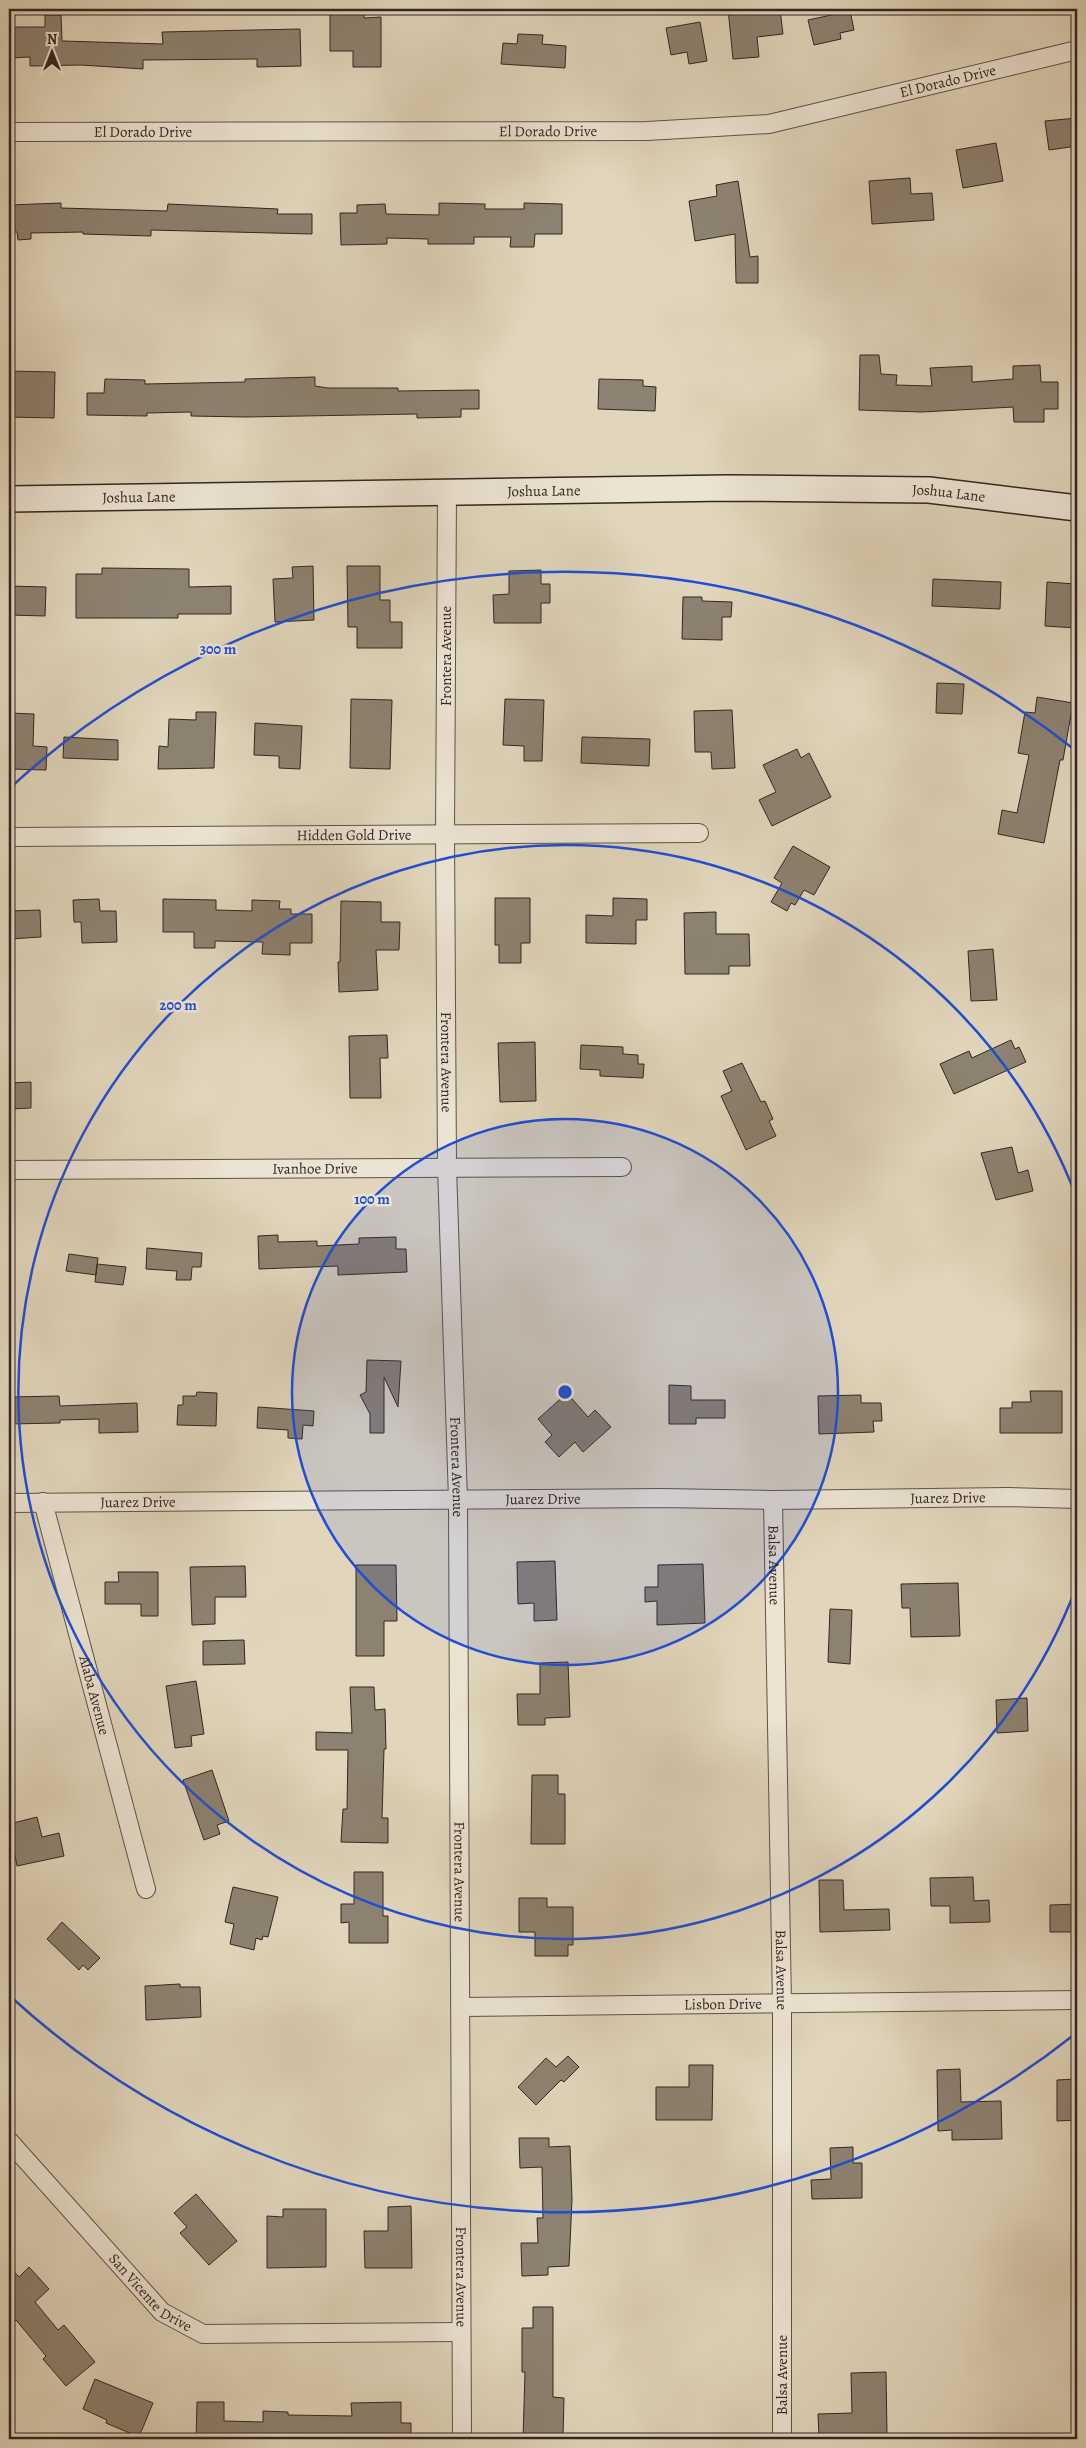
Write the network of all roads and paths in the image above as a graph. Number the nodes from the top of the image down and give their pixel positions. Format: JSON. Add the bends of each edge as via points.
{"nodes":[{"id":1,"x":1077,"y":50,"type":"edge"},
{"id":2,"x":9,"y":132,"type":"edge"},
{"id":3,"x":447,"y":493,"type":"junction"},
{"id":4,"x":9,"y":499,"type":"edge"},
{"id":5,"x":1077,"y":508,"type":"edge"},
{"id":6,"x":699,"y":833,"type":"dead end"},
{"id":7,"x":445,"y":834,"type":"junction"},
{"id":8,"x":9,"y":837,"type":"edge"},
{"id":9,"x":447,"y":1167,"type":"junction"},
{"id":10,"x":622,"y":1167,"type":"dead end"},
{"id":11,"x":9,"y":1170,"type":"edge"},
{"id":12,"x":1077,"y":1499,"type":"edge"},
{"id":13,"x":458,"y":1500,"type":"junction"},
{"id":14,"x":773,"y":1500,"type":"junction"},
{"id":15,"x":43,"y":1502,"type":"junction"},
{"id":16,"x":9,"y":1503,"type":"edge"},
{"id":17,"x":146,"y":1889,"type":"dead end"},
{"id":18,"x":1077,"y":2000,"type":"edge"},
{"id":19,"x":782,"y":2004,"type":"junction"},
{"id":20,"x":461,"y":2007,"type":"junction"},
{"id":21,"x":9,"y":2141,"type":"edge"},
{"id":22,"x":461,"y":2332,"type":"junction"},
{"id":23,"x":462,"y":2439,"type":"edge"},
{"id":24,"x":782,"y":2439,"type":"edge"}],
"edges":[{"from":1,"to":2,"type":"street","name":"El Dorado Drive","via":[[769,124],[646,131]]},
{"from":3,"to":4,"type":"main road","name":"Joshua Lane"},
{"from":3,"to":5,"type":"main road","name":"Joshua Lane","via":[[728,488],[929,490]]},
{"from":3,"to":7,"type":"street","name":"Frontera Avenue"},
{"from":6,"to":7,"type":"street","name":"Hidden Gold Drive"},
{"from":7,"to":8,"type":"street","name":"Hidden Gold Drive"},
{"from":7,"to":9,"type":"street","name":"Frontera Avenue"},
{"from":9,"to":10,"type":"street","name":"Ivanhoe Drive"},
{"from":9,"to":11,"type":"street","name":"Ivanhoe Drive"},
{"from":9,"to":13,"type":"street","name":"Frontera Avenue"},
{"from":12,"to":14,"type":"street","name":"Juarez Drive"},
{"from":13,"to":14,"type":"street","name":"Juarez Drive"},
{"from":13,"to":15,"type":"street","name":"Juarez Drive"},
{"from":13,"to":20,"type":"street","name":"Frontera Avenue"},
{"from":14,"to":19,"type":"street","name":"Balsa Avenue"},
{"from":15,"to":16,"type":"street","name":"Juarez Drive"},
{"from":15,"to":17,"type":"street","name":"Alaba Avenue"},
{"from":18,"to":19,"type":"street","name":"Lisbon Drive"},
{"from":19,"to":20,"type":"street","name":"Lisbon Drive"},
{"from":19,"to":24,"type":"street","name":"Balsa Avenue"},
{"from":20,"to":22,"type":"street","name":"Frontera Avenue"},
{"from":21,"to":22,"type":"street","name":"San Vicente Drive","via":[[162,2312],[203,2334]]},
{"from":22,"to":23,"type":"street","name":"Frontera Avenue"}]}
